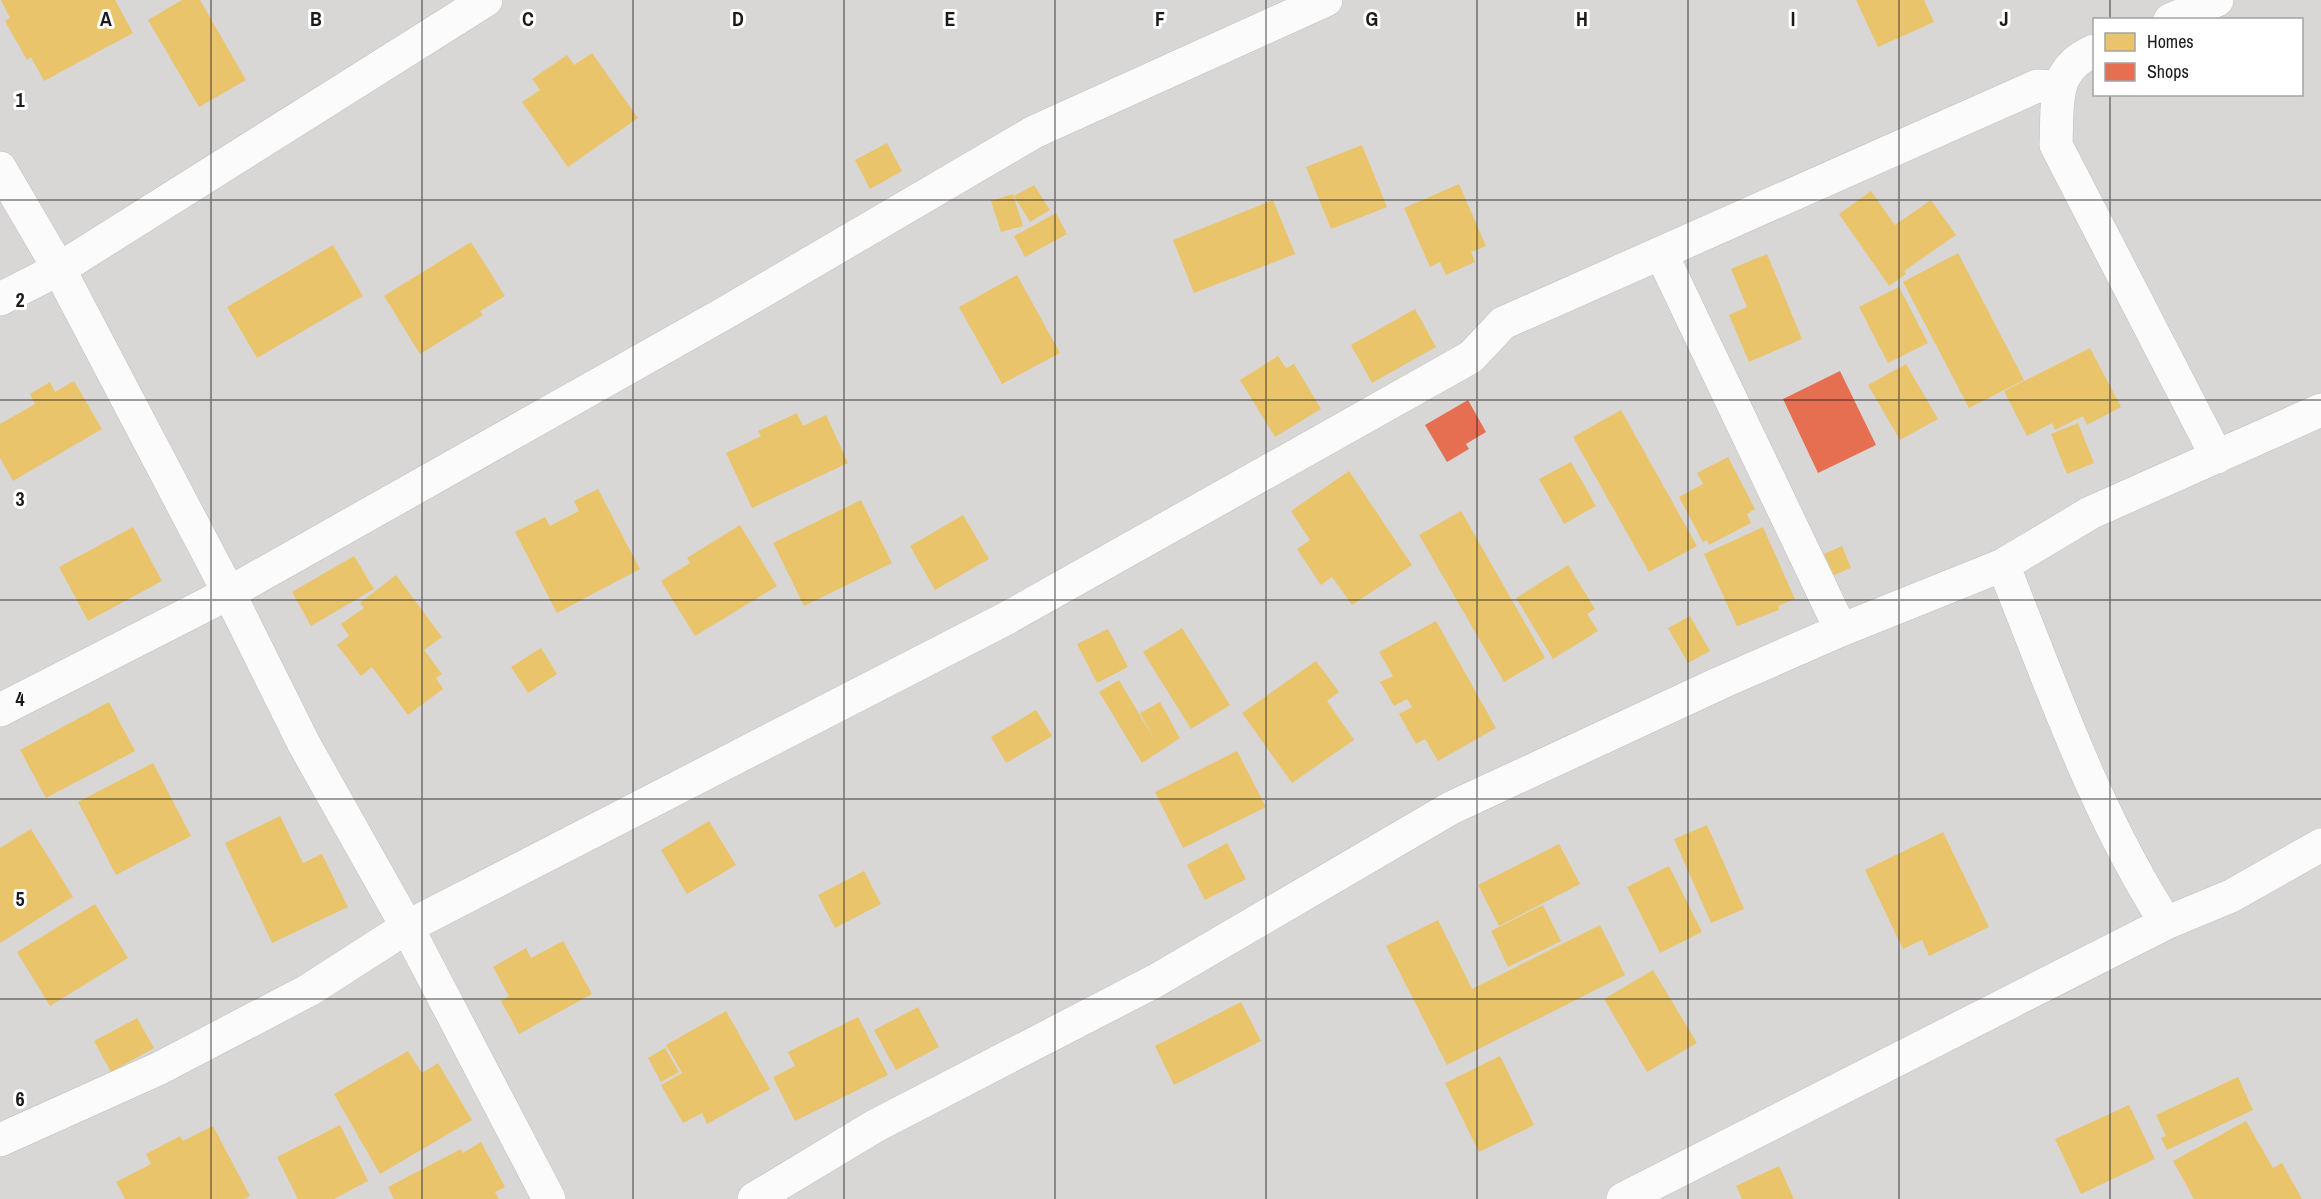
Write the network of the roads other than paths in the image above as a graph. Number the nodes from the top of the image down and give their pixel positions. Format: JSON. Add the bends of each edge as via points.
{"nodes":[{"id":1,"x":486,"y":0,"type":"edge"},
{"id":2,"x":1326,"y":0,"type":"edge"},
{"id":3,"x":2217,"y":0,"type":"edge"},
{"id":4,"x":2175,"y":18,"type":"edge"},
{"id":5,"x":2093,"y":52,"type":"edge"},
{"id":6,"x":2059,"y":87,"type":"junction"},
{"id":7,"x":0,"y":168,"type":"edge"},
{"id":8,"x":1661,"y":253,"type":"junction"},
{"id":9,"x":59,"y":269,"type":"junction"},
{"id":10,"x":0,"y":299,"type":"edge"},
{"id":11,"x":2321,"y":410,"type":"edge"},
{"id":12,"x":2217,"y":457,"type":"junction"},
{"id":13,"x":2003,"y":565,"type":"junction"},
{"id":14,"x":229,"y":594,"type":"junction"},
{"id":15,"x":1841,"y":630,"type":"junction"},
{"id":16,"x":0,"y":710,"type":"edge"},
{"id":17,"x":2320,"y":849,"type":"edge"},
{"id":18,"x":2166,"y":923,"type":"junction"},
{"id":19,"x":407,"y":927,"type":"junction"},
{"id":20,"x":0,"y":1140,"type":"edge"},
{"id":21,"x":549,"y":1199,"type":"edge"},
{"id":22,"x":754,"y":1199,"type":"edge"},
{"id":23,"x":1623,"y":1199,"type":"edge"}],
"edges":[{"from":1,"to":9,"type":"street"},
{"from":2,"to":14,"type":"street","via":[[1034,132],[715,319]]},
{"from":3,"to":4,"type":"street"},
{"from":5,"to":6,"type":"street","via":[[2067,69]]},
{"from":6,"to":8,"type":"street","via":[[2037,86]]},
{"from":6,"to":12,"type":"street","via":[[2056,144]]},
{"from":7,"to":9,"type":"street"},
{"from":8,"to":15,"type":"street"},
{"from":8,"to":19,"type":"street","via":[[1503,323],[1472,357],[1007,618]]},
{"from":9,"to":10,"type":"street"},
{"from":9,"to":14,"type":"street"},
{"from":11,"to":12,"type":"street"},
{"from":12,"to":13,"type":"street","via":[[2090,513]]},
{"from":13,"to":15,"type":"street"},
{"from":13,"to":18,"type":"street","via":[[2102,808],[2137,878]]},
{"from":14,"to":16,"type":"street"},
{"from":14,"to":19,"type":"street","via":[[304,744]]},
{"from":15,"to":22,"type":"street","via":[[1451,808],[1155,981],[875,1126]]},
{"from":17,"to":18,"type":"street","via":[[2231,896]]},
{"from":18,"to":23,"type":"street"},
{"from":19,"to":20,"type":"street","via":[[299,995],[160,1068]]},
{"from":19,"to":21,"type":"street"}]}
